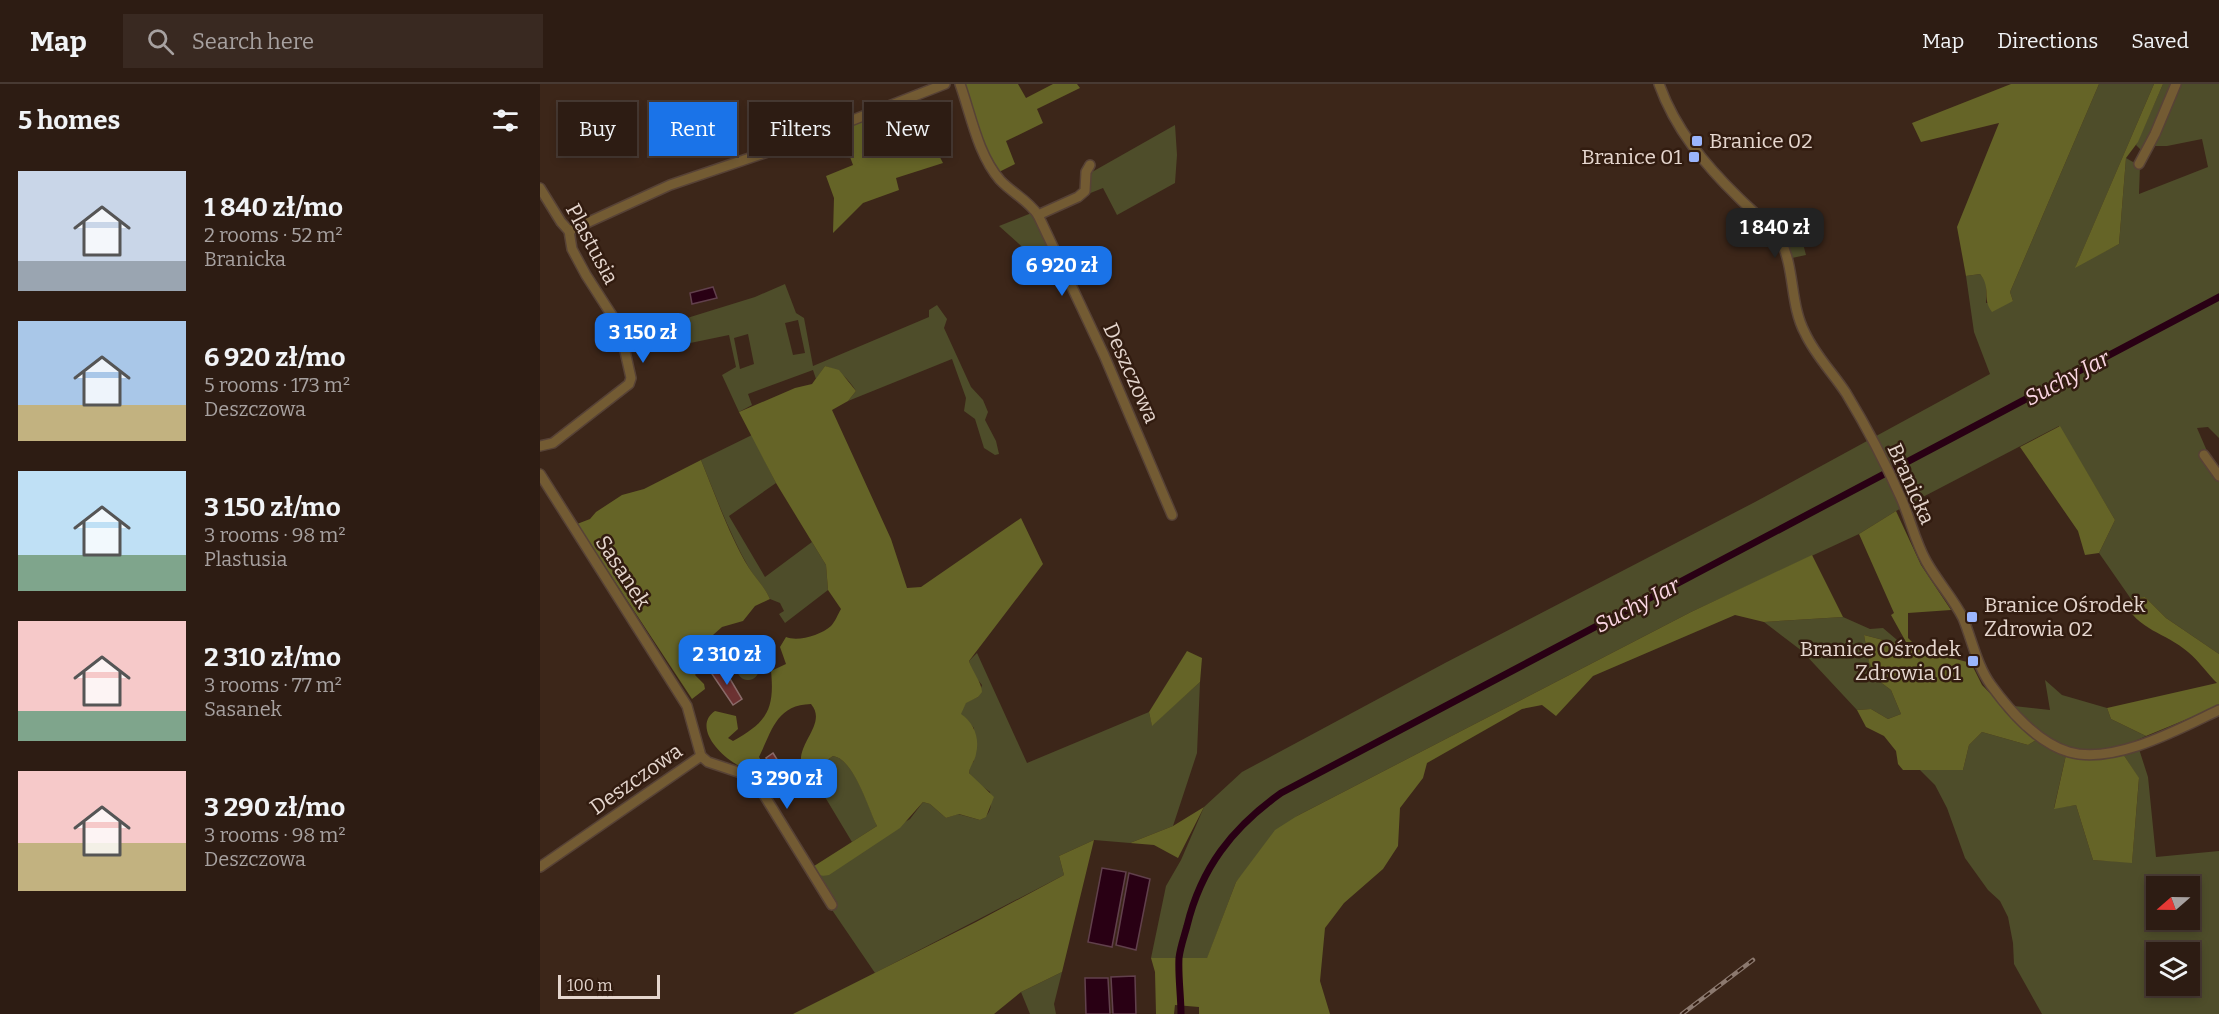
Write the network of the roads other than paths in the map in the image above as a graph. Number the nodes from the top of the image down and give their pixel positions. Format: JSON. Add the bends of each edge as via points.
{"nodes":[{"id":1,"x":945,"y":84,"type":"edge"},
{"id":2,"x":960,"y":84,"type":"edge"},
{"id":3,"x":1659,"y":84,"type":"edge"},
{"id":4,"x":2176,"y":84,"type":"edge"},
{"id":5,"x":2139,"y":164,"type":"dead end"},
{"id":6,"x":1090,"y":165,"type":"dead end"},
{"id":7,"x":540,"y":188,"type":"edge"},
{"id":8,"x":1038,"y":215,"type":"junction"},
{"id":9,"x":569,"y":231,"type":"junction"},
{"id":10,"x":540,"y":446,"type":"edge"},
{"id":11,"x":2204,"y":455,"type":"dead end"},
{"id":12,"x":540,"y":474,"type":"edge"},
{"id":13,"x":2219,"y":476,"type":"edge"},
{"id":14,"x":1172,"y":515,"type":"dead end"},
{"id":15,"x":2219,"y":710,"type":"edge"},
{"id":16,"x":701,"y":756,"type":"junction"},
{"id":17,"x":540,"y":867,"type":"edge"},
{"id":18,"x":832,"y":905,"type":"dead end"}],
"edges":[{"from":1,"to":9,"type":"street","via":[[794,143],[670,185]]},
{"from":2,"to":8,"type":"street","name":"Deszczowa","via":[[985,156],[1000,180]]},
{"from":3,"to":15,"type":"street","name":"Branicka","via":[[1691,146],[1781,241],[1788,255],[1804,333],[1847,395],[1901,498],[1925,560],[1961,614],[1988,681],[2020,718],[2055,746],[2076,754],[2100,755],[2177,731]]},
{"from":4,"to":5,"type":"street"},
{"from":6,"to":8,"type":"street","via":[[1085,190],[1078,197]]},
{"from":7,"to":9,"type":"street","name":"Plastusia"},
{"from":8,"to":14,"type":"street","name":"Deszczowa","via":[[1104,355]]},
{"from":9,"to":10,"type":"street","name":"Plastusia","via":[[572,249],[622,338],[631,378],[613,398],[553,443]]},
{"from":11,"to":13,"type":"street"},
{"from":12,"to":16,"type":"street","name":"Sasanek","via":[[687,706]]},
{"from":16,"to":17,"type":"street","name":"Deszczowa"},
{"from":16,"to":18,"type":"street","name":"Deszczowa","via":[[756,782]]}]}
